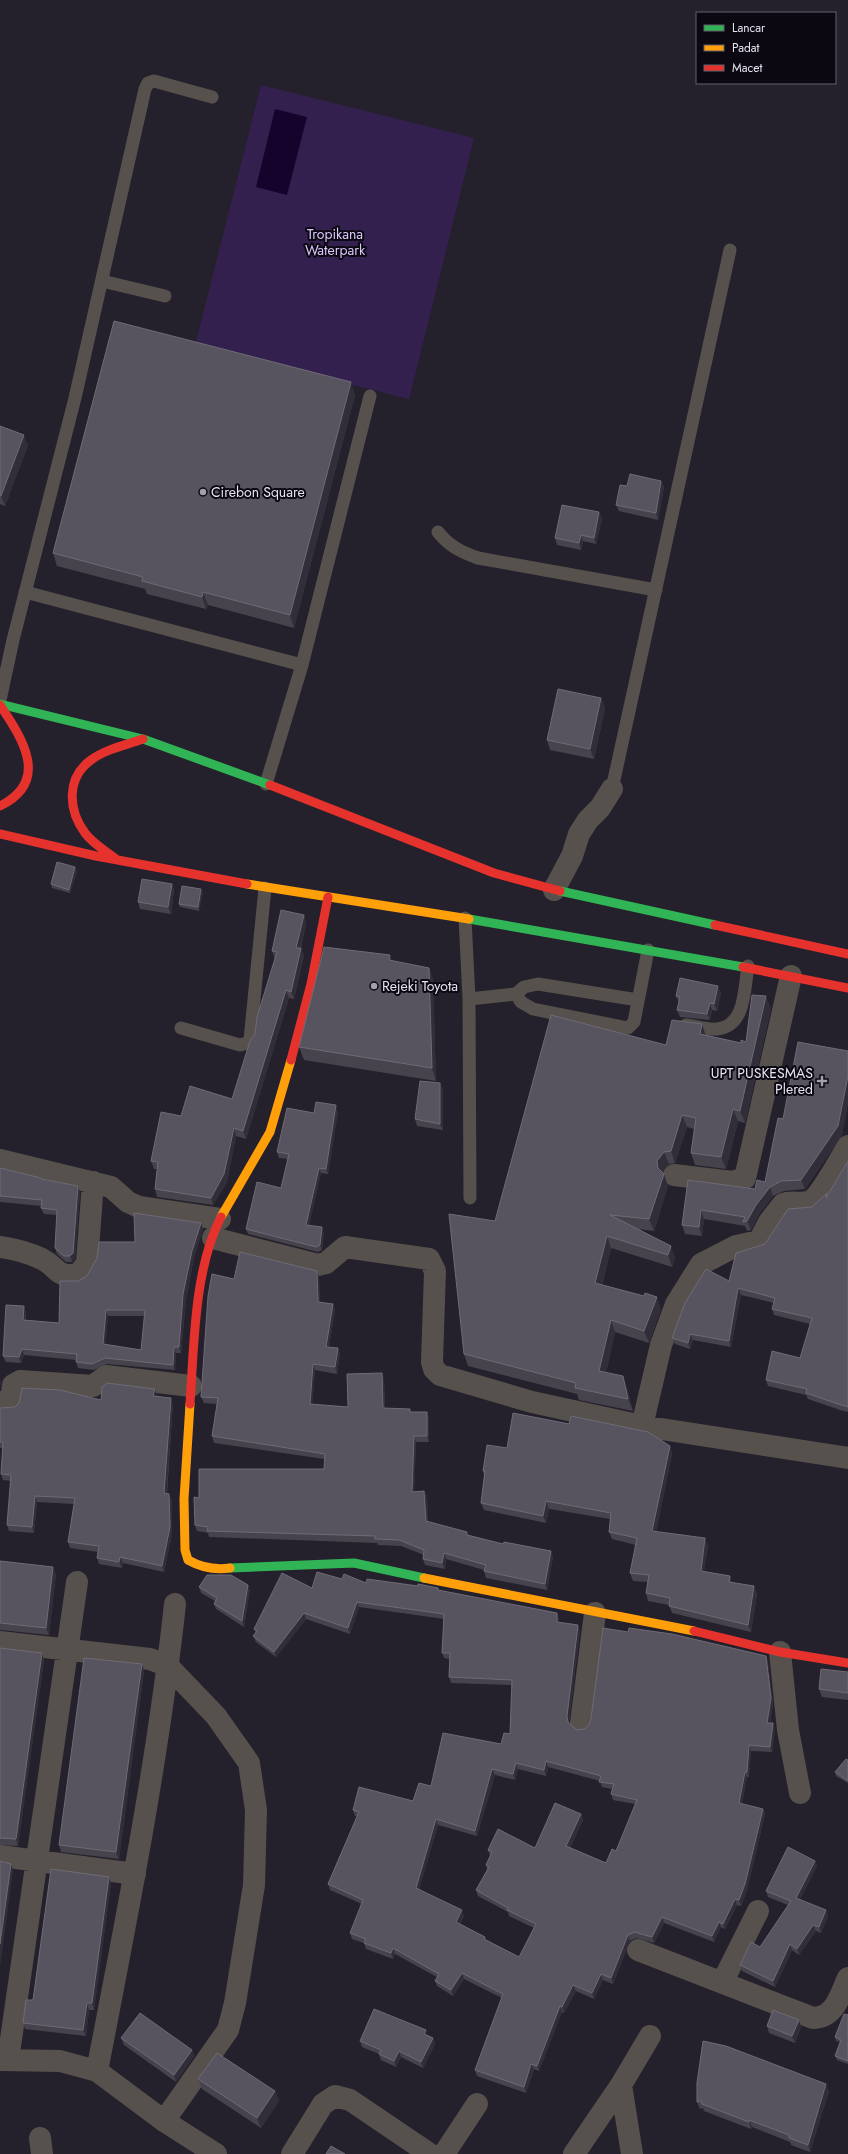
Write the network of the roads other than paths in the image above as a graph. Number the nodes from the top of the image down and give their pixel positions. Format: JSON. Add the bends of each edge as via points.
{"nodes":[{"id":1,"x":212,"y":97,"type":"dead end"},
{"id":2,"x":730,"y":250,"type":"dead end"},
{"id":3,"x":102,"y":281,"type":"junction"},
{"id":4,"x":165,"y":296,"type":"dead end"},
{"id":5,"x":370,"y":396,"type":"dead end"},
{"id":6,"x":438,"y":532,"type":"dead end"},
{"id":7,"x":656,"y":590,"type":"junction"},
{"id":8,"x":25,"y":592,"type":"junction"},
{"id":9,"x":302,"y":665,"type":"junction"},
{"id":10,"x":0,"y":700,"type":"edge"},
{"id":11,"x":0,"y":704,"type":"edge"},
{"id":12,"x":143,"y":739,"type":"junction"},
{"id":13,"x":266,"y":784,"type":"junction"},
{"id":14,"x":612,"y":789,"type":"joint"},
{"id":15,"x":0,"y":806,"type":"edge"},
{"id":16,"x":0,"y":834,"type":"edge"},
{"id":17,"x":120,"y":862,"type":"junction"},
{"id":18,"x":265,"y":888,"type":"junction"},
{"id":19,"x":554,"y":890,"type":"junction"},
{"id":20,"x":328,"y":897,"type":"junction"},
{"id":21,"x":465,"y":918,"type":"junction"},
{"id":22,"x":648,"y":950,"type":"junction"},
{"id":23,"x":848,"y":954,"type":"edge"},
{"id":24,"x":748,"y":966,"type":"junction"},
{"id":25,"x":791,"y":976,"type":"junction"},
{"id":26,"x":848,"y":988,"type":"edge"},
{"id":27,"x":516,"y":994,"type":"junction"},
{"id":28,"x":469,"y":999,"type":"junction"},
{"id":29,"x":638,"y":1000,"type":"junction"},
{"id":30,"x":674,"y":1024,"type":"edge"},
{"id":31,"x":181,"y":1028,"type":"dead end"},
{"id":32,"x":848,"y":1146,"type":"edge"},
{"id":33,"x":0,"y":1160,"type":"edge"},
{"id":34,"x":674,"y":1175,"type":"dead end"},
{"id":35,"x":93,"y":1182,"type":"junction"},
{"id":36,"x":470,"y":1198,"type":"dead end"},
{"id":37,"x":216,"y":1228,"type":"junction"},
{"id":38,"x":0,"y":1247,"type":"edge"},
{"id":39,"x":191,"y":1386,"type":"junction"},
{"id":40,"x":0,"y":1402,"type":"edge"},
{"id":41,"x":642,"y":1426,"type":"junction"},
{"id":42,"x":848,"y":1458,"type":"edge"},
{"id":43,"x":77,"y":1582,"type":"dead end"},
{"id":44,"x":175,"y":1604,"type":"dead end"},
{"id":45,"x":595,"y":1613,"type":"junction"},
{"id":46,"x":0,"y":1642,"type":"edge"},
{"id":47,"x":69,"y":1649,"type":"junction"},
{"id":48,"x":780,"y":1652,"type":"junction"},
{"id":49,"x":848,"y":1663,"type":"edge"},
{"id":50,"x":168,"y":1666,"type":"junction"},
{"id":51,"x":581,"y":1723,"type":"dead end"},
{"id":52,"x":800,"y":1793,"type":"dead end"},
{"id":53,"x":0,"y":1856,"type":"edge"},
{"id":54,"x":36,"y":1862,"type":"junction"},
{"id":55,"x":135,"y":1874,"type":"junction"},
{"id":56,"x":758,"y":1911,"type":"dead end"},
{"id":57,"x":638,"y":1950,"type":"dead end"},
{"id":58,"x":848,"y":1978,"type":"edge"},
{"id":59,"x":723,"y":1981,"type":"junction"},
{"id":60,"x":650,"y":2036,"type":"dead end"},
{"id":61,"x":4,"y":2060,"type":"edge"},
{"id":62,"x":97,"y":2071,"type":"junction"},
{"id":63,"x":621,"y":2085,"type":"junction"},
{"id":64,"x":477,"y":2104,"type":"dead end"},
{"id":65,"x":164,"y":2121,"type":"junction"},
{"id":66,"x":186,"y":2146,"type":"edge"},
{"id":67,"x":216,"y":2154,"type":"edge"},
{"id":68,"x":292,"y":2154,"type":"edge"},
{"id":69,"x":430,"y":2154,"type":"edge"},
{"id":70,"x":444,"y":2154,"type":"edge"},
{"id":71,"x":574,"y":2154,"type":"edge"},
{"id":72,"x":632,"y":2154,"type":"edge"}],
"edges":[{"from":1,"to":3,"type":"lane","via":[[154,81],[148,83]]},
{"from":2,"to":7,"type":"lane"},
{"from":3,"to":4,"type":"lane"},
{"from":3,"to":8,"type":"lane"},
{"from":5,"to":9,"type":"lane"},
{"from":6,"to":7,"type":"lane","via":[[445,542],[460,552],[478,558]]},
{"from":7,"to":14,"type":"lane"},
{"from":8,"to":9,"type":"lane"},
{"from":8,"to":10,"type":"lane"},
{"from":9,"to":13,"type":"lane"},
{"from":11,"to":12,"type":"main road"},
{"from":11,"to":15,"type":"main road","via":[[23,741],[28,770],[22,791],[10,802]]},
{"from":12,"to":13,"type":"main road"},
{"from":12,"to":17,"type":"main road","via":[[108,751],[86,763],[73,778],[70,794],[74,813],[86,834]]},
{"from":13,"to":19,"type":"main road","via":[[494,873]]},
{"from":14,"to":19,"type":"street","via":[[579,834],[572,856]]},
{"from":16,"to":17,"type":"main road"},
{"from":17,"to":18,"type":"main road"},
{"from":18,"to":20,"type":"main road"},
{"from":18,"to":31,"type":"lane","via":[[250,1040],[240,1045]]},
{"from":19,"to":23,"type":"main road"},
{"from":20,"to":21,"type":"main road"},
{"from":20,"to":37,"type":"main road","via":[[311,984],[270,1132]]},
{"from":21,"to":22,"type":"main road"},
{"from":21,"to":28,"type":"lane"},
{"from":22,"to":24,"type":"main road"},
{"from":22,"to":29,"type":"lane"},
{"from":24,"to":25,"type":"main road"},
{"from":24,"to":30,"type":"lane","via":[[739,1015],[731,1024],[717,1029]]},
{"from":25,"to":26,"type":"main road"},
{"from":25,"to":34,"type":"street","via":[[745,1178],[733,1182]]},
{"from":27,"to":28,"type":"lane"},
{"from":27,"to":29,"type":"lane","via":[[524,987],[538,984]]},
{"from":27,"to":29,"type":"lane","via":[[520,1002],[533,1009],[628,1028],[634,1022]]},
{"from":28,"to":36,"type":"lane"},
{"from":32,"to":41,"type":"street","via":[[814,1198],[808,1202],[783,1204],[759,1241],[736,1246],[701,1264],[676,1304],[661,1345]]},
{"from":33,"to":35,"type":"street"},
{"from":35,"to":37,"type":"street","via":[[111,1187],[128,1202],[139,1207]]},
{"from":35,"to":38,"type":"street","via":[[88,1263],[80,1274],[66,1276],[43,1260]]},
{"from":37,"to":39,"type":"main road","via":[[206,1259],[198,1301]]},
{"from":37,"to":41,"type":"street","via":[[318,1266],[326,1263],[345,1247],[429,1259],[435,1271],[432,1362],[440,1375],[532,1402]]},
{"from":39,"to":40,"type":"street","via":[[106,1376],[93,1386],[20,1381],[13,1385],[11,1402]]},
{"from":39,"to":45,"type":"main road","via":[[184,1499],[185,1550],[188,1560],[196,1565],[222,1569],[354,1563]]},
{"from":41,"to":42,"type":"street"},
{"from":43,"to":47,"type":"street"},
{"from":44,"to":50,"type":"street"},
{"from":45,"to":48,"type":"main road","via":[[677,1628]]},
{"from":45,"to":51,"type":"street"},
{"from":46,"to":47,"type":"street"},
{"from":47,"to":50,"type":"street","via":[[150,1659]]},
{"from":47,"to":54,"type":"street"},
{"from":48,"to":49,"type":"main road"},
{"from":48,"to":52,"type":"street","via":[[788,1730]]},
{"from":50,"to":55,"type":"street"},
{"from":50,"to":65,"type":"street","via":[[216,1716],[246,1759],[256,1810],[254,1885],[235,2003],[228,2030]]},
{"from":53,"to":54,"type":"street"},
{"from":54,"to":55,"type":"street"},
{"from":54,"to":61,"type":"street"},
{"from":55,"to":62,"type":"street"},
{"from":56,"to":59,"type":"street"},
{"from":57,"to":59,"type":"street"},
{"from":58,"to":59,"type":"street","via":[[830,2014],[822,2018],[801,2014]]},
{"from":60,"to":63,"type":"street"},
{"from":61,"to":62,"type":"street","via":[[60,2061]]},
{"from":62,"to":65,"type":"street"},
{"from":63,"to":71,"type":"street"},
{"from":63,"to":72,"type":"street"},
{"from":64,"to":70,"type":"street"},
{"from":65,"to":66,"type":"street"},
{"from":66,"to":67,"type":"street"},
{"from":68,"to":69,"type":"street","via":[[323,2104],[335,2096],[350,2100]]}]}
